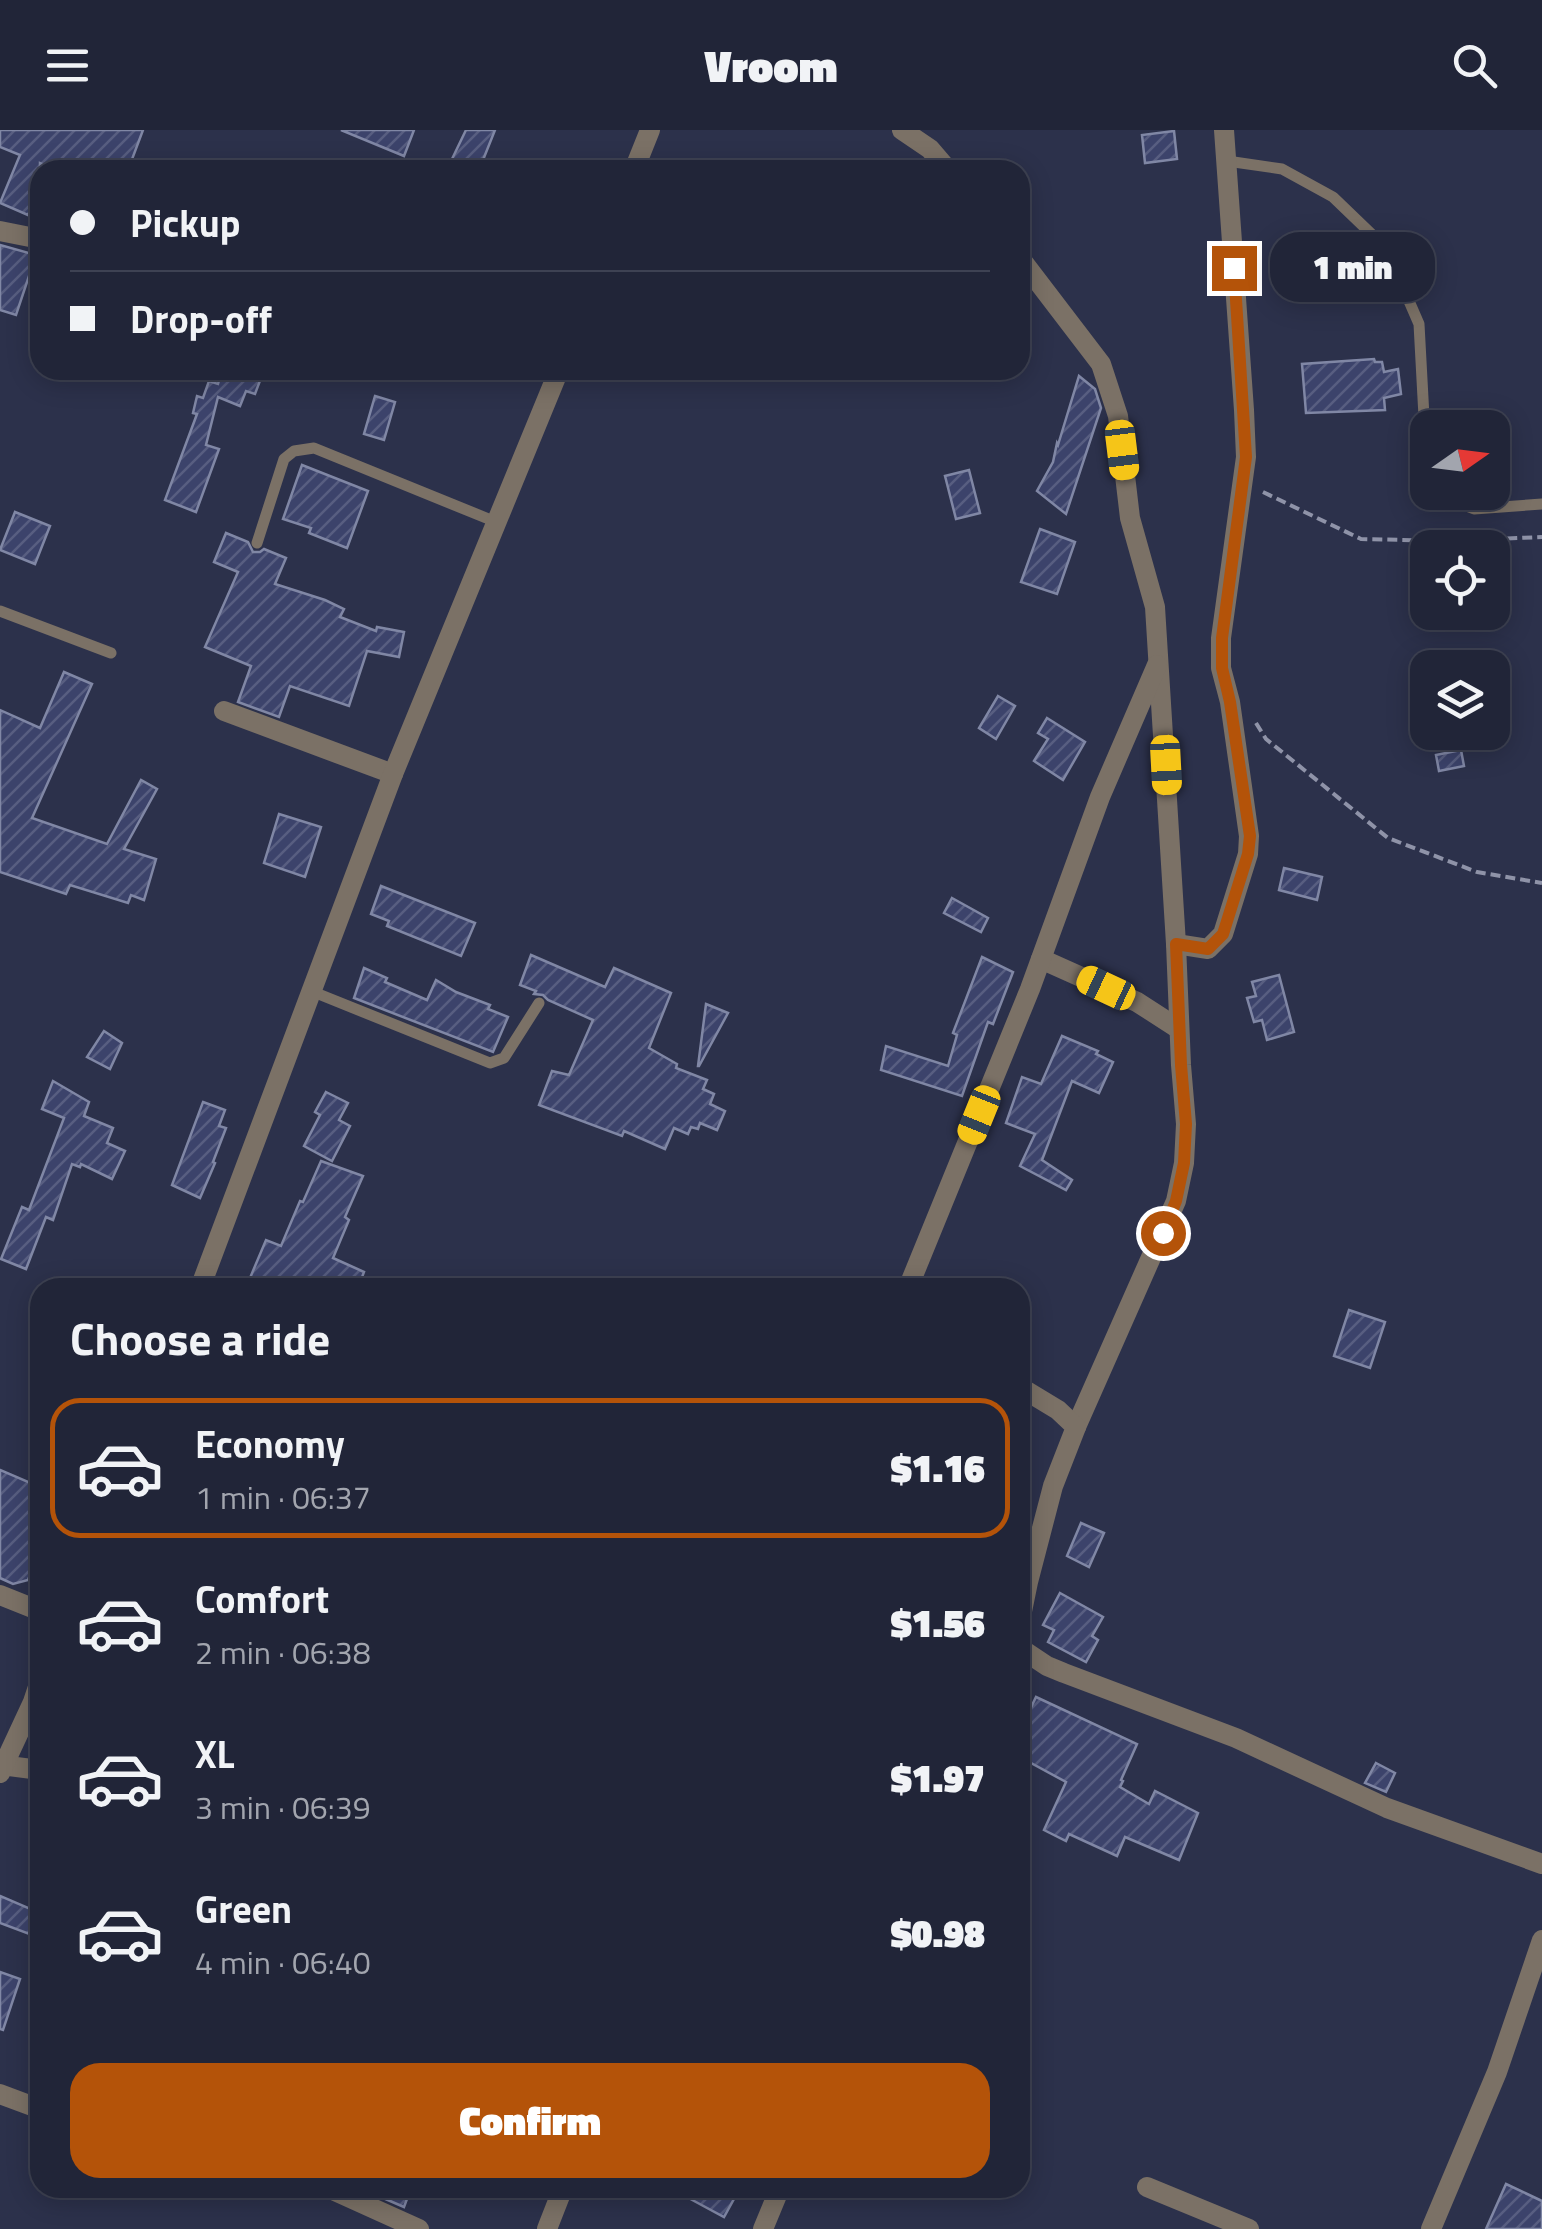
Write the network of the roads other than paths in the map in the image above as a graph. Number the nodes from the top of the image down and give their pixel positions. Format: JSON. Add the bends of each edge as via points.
{"nodes":[{"id":1,"x":650,"y":130,"type":"edge"},
{"id":2,"x":902,"y":130,"type":"edge"},
{"id":3,"x":1224,"y":130,"type":"edge"},
{"id":4,"x":638,"y":160,"type":"edge"},
{"id":5,"x":939,"y":160,"type":"edge"},
{"id":6,"x":1227,"y":161,"type":"junction"},
{"id":7,"x":0,"y":232,"type":"edge"},
{"id":8,"x":30,"y":237,"type":"edge"},
{"id":9,"x":1030,"y":271,"type":"edge"},
{"id":10,"x":554,"y":380,"type":"edge"},
{"id":11,"x":1424,"y":410,"type":"edge"},
{"id":12,"x":1542,"y":504,"type":"edge"},
{"id":13,"x":1510,"y":507,"type":"edge"},
{"id":14,"x":496,"y":522,"type":"junction"},
{"id":15,"x":257,"y":543,"type":"dead end"},
{"id":16,"x":0,"y":611,"type":"edge"},
{"id":17,"x":111,"y":653,"type":"dead end"},
{"id":18,"x":1160,"y":658,"type":"junction"},
{"id":19,"x":224,"y":711,"type":"dead end"},
{"id":20,"x":394,"y":774,"type":"junction"},
{"id":21,"x":1176,"y":944,"type":"junction"},
{"id":22,"x":1041,"y":959,"type":"junction"},
{"id":23,"x":311,"y":991,"type":"junction"},
{"id":24,"x":540,"y":1003,"type":"dead end"},
{"id":25,"x":1179,"y":1029,"type":"junction"},
{"id":26,"x":204,"y":1278,"type":"edge"},
{"id":27,"x":912,"y":1278,"type":"edge"},
{"id":28,"x":1030,"y":1393,"type":"edge"},
{"id":29,"x":1076,"y":1426,"type":"junction"},
{"id":30,"x":1030,"y":1574,"type":"edge"},
{"id":31,"x":0,"y":1596,"type":"edge"},
{"id":32,"x":30,"y":1606,"type":"edge"},
{"id":33,"x":1030,"y":1654,"type":"edge"},
{"id":34,"x":30,"y":1708,"type":"edge"},
{"id":35,"x":1,"y":1768,"type":"edge"},
{"id":36,"x":30,"y":1769,"type":"edge"},
{"id":37,"x":1542,"y":1864,"type":"edge"},
{"id":38,"x":1542,"y":1940,"type":"edge"},
{"id":39,"x":0,"y":2094,"type":"edge"},
{"id":40,"x":30,"y":2105,"type":"edge"},
{"id":41,"x":1148,"y":2187,"type":"dead end"},
{"id":42,"x":350,"y":2198,"type":"edge"},
{"id":43,"x":559,"y":2198,"type":"edge"},
{"id":44,"x":776,"y":2198,"type":"edge"},
{"id":45,"x":420,"y":2229,"type":"edge"},
{"id":46,"x":547,"y":2229,"type":"edge"},
{"id":47,"x":763,"y":2229,"type":"edge"},
{"id":48,"x":1249,"y":2229,"type":"edge"},
{"id":49,"x":1431,"y":2229,"type":"edge"}],
"edges":[{"from":1,"to":4,"type":"street"},
{"from":2,"to":5,"type":"street"},
{"from":3,"to":6,"type":"street"},
{"from":6,"to":11,"type":"lane","via":[[1282,170],[1333,197],[1386,248],[1419,324]]},
{"from":6,"to":21,"type":"street","via":[[1246,457],[1222,668],[1250,836],[1223,934],[1208,949]]},
{"from":7,"to":8,"type":"street"},
{"from":9,"to":18,"type":"street","via":[[1101,364],[1118,416],[1130,518],[1155,607]]},
{"from":10,"to":14,"type":"street"},
{"from":12,"to":13,"type":"lane"},
{"from":14,"to":15,"type":"lane","via":[[314,448],[284,459]]},
{"from":14,"to":20,"type":"street"},
{"from":16,"to":17,"type":"lane"},
{"from":18,"to":21,"type":"street"},
{"from":18,"to":22,"type":"street"},
{"from":19,"to":20,"type":"street"},
{"from":20,"to":23,"type":"street"},
{"from":21,"to":25,"type":"street"},
{"from":22,"to":25,"type":"street","via":[[1137,1002]]},
{"from":22,"to":27,"type":"street"},
{"from":23,"to":24,"type":"lane","via":[[490,1063],[504,1058]]},
{"from":23,"to":26,"type":"street"},
{"from":25,"to":29,"type":"street","via":[[1186,1124],[1176,1201]]},
{"from":28,"to":29,"type":"street"},
{"from":29,"to":30,"type":"street"},
{"from":31,"to":32,"type":"street"},
{"from":33,"to":37,"type":"street","via":[[1386,1808]]},
{"from":34,"to":35,"type":"street"},
{"from":35,"to":36,"type":"street"},
{"from":38,"to":49,"type":"street","via":[[1497,2072]]},
{"from":39,"to":40,"type":"street"},
{"from":41,"to":48,"type":"street"},
{"from":42,"to":45,"type":"street"},
{"from":43,"to":46,"type":"street"},
{"from":44,"to":47,"type":"street"}]}
